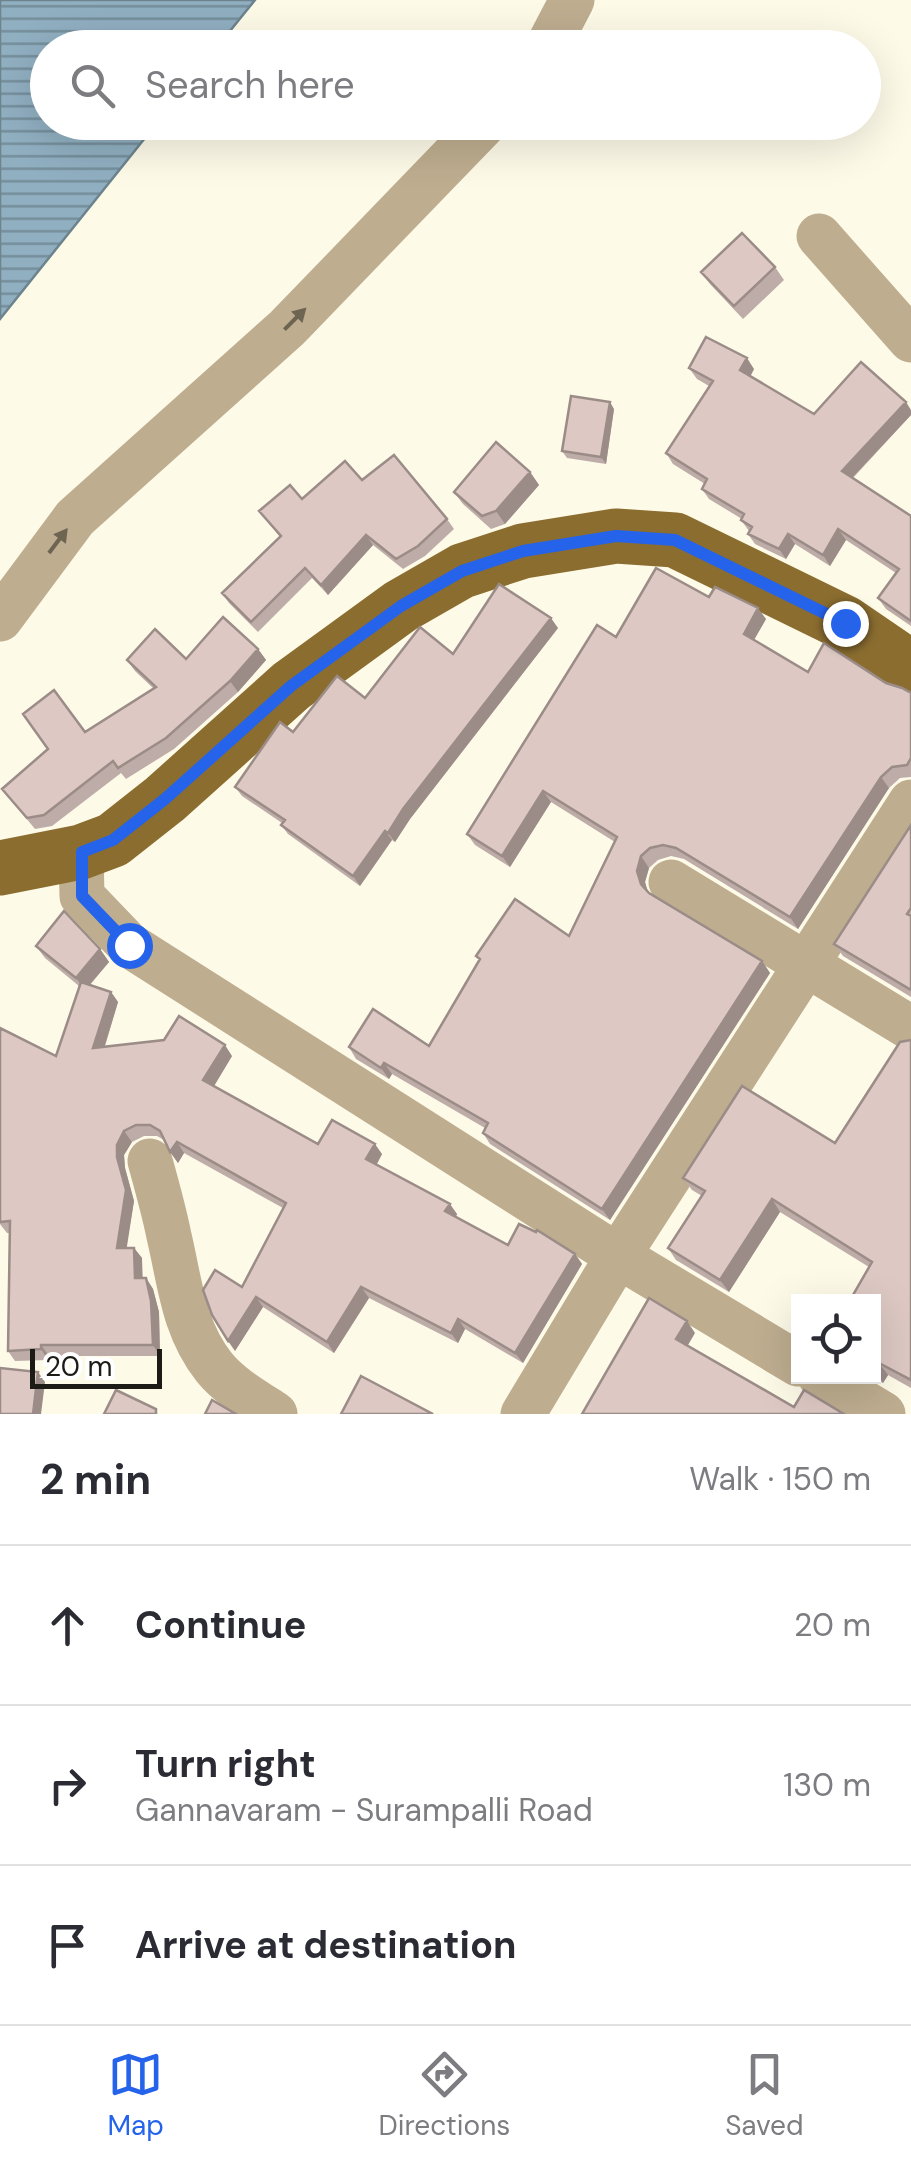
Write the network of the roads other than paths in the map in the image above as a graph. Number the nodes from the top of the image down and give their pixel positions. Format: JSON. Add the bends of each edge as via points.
{"nodes":[{"id":1,"x":572,"y":0,"type":"edge"},
{"id":2,"x":557,"y":30,"type":"edge"},
{"id":3,"x":469,"y":140,"type":"edge"},
{"id":4,"x":819,"y":236,"type":"dead end"},
{"id":5,"x":911,"y":340,"type":"edge"},
{"id":6,"x":0,"y":619,"type":"edge"},
{"id":7,"x":911,"y":668,"type":"edge"},
{"id":8,"x":911,"y":802,"type":"edge"},
{"id":9,"x":82,"y":852,"type":"junction"},
{"id":10,"x":0,"y":868,"type":"edge"},
{"id":11,"x":671,"y":882,"type":"dead end"},
{"id":12,"x":806,"y":963,"type":"junction"},
{"id":13,"x":911,"y":1028,"type":"edge"},
{"id":14,"x":150,"y":1160,"type":"dead end"},
{"id":15,"x":618,"y":1256,"type":"junction"},
{"id":16,"x":791,"y":1360,"type":"edge"},
{"id":17,"x":833,"y":1384,"type":"edge"},
{"id":18,"x":275,"y":1414,"type":"edge"},
{"id":19,"x":524,"y":1414,"type":"edge"},
{"id":20,"x":883,"y":1414,"type":"edge"}],
"edges":[{"from":1,"to":2,"type":"street"},
{"from":6,"to":3,"type":"street","one_way":true,"via":[[75,518],[287,328]]},
{"from":4,"to":5,"type":"street"},
{"from":7,"to":9,"type":"main road","via":[[845,623],[675,540],[616,536],[523,551],[462,571],[401,606],[291,686],[113,840]]},
{"from":8,"to":12,"type":"street"},
{"from":9,"to":10,"type":"main road"},
{"from":9,"to":15,"type":"street","via":[[82,896],[129,945]]},
{"from":11,"to":12,"type":"street"},
{"from":12,"to":13,"type":"street"},
{"from":12,"to":15,"type":"street"},
{"from":14,"to":18,"type":"street","via":[[193,1336],[216,1370]]},
{"from":15,"to":16,"type":"street"},
{"from":15,"to":19,"type":"street"},
{"from":17,"to":20,"type":"street"}]}
